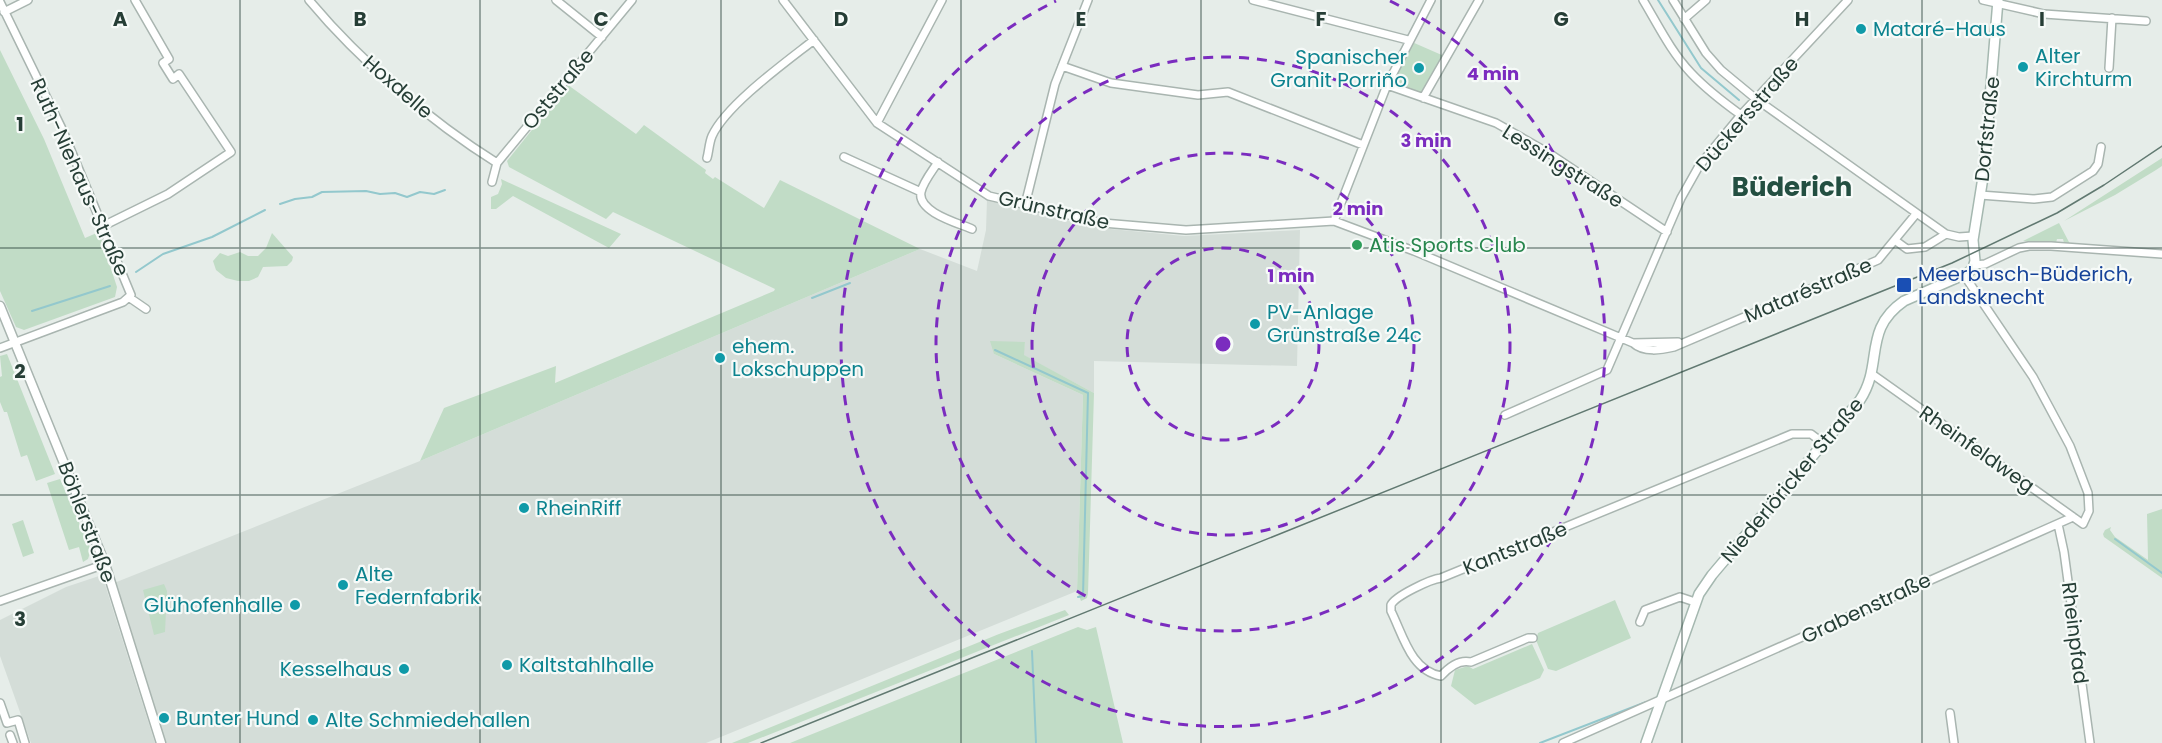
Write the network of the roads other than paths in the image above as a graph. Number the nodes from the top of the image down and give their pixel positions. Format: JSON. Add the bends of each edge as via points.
{"nodes":[{"id":1,"x":28,"y":0,"type":"edge"},
{"id":2,"x":135,"y":0,"type":"edge"},
{"id":3,"x":309,"y":0,"type":"edge"},
{"id":4,"x":556,"y":0,"type":"edge"},
{"id":5,"x":632,"y":0,"type":"edge"},
{"id":6,"x":783,"y":0,"type":"edge"},
{"id":7,"x":942,"y":0,"type":"edge"},
{"id":8,"x":1088,"y":0,"type":"edge"},
{"id":9,"x":1253,"y":0,"type":"edge"},
{"id":10,"x":1431,"y":0,"type":"edge"},
{"id":11,"x":1479,"y":0,"type":"edge"},
{"id":12,"x":1642,"y":0,"type":"edge"},
{"id":13,"x":1673,"y":0,"type":"edge"},
{"id":14,"x":1706,"y":0,"type":"edge"},
{"id":15,"x":1848,"y":0,"type":"edge"},
{"id":16,"x":1983,"y":0,"type":"edge"},
{"id":17,"x":0,"y":2,"type":"edge"},
{"id":18,"x":1998,"y":2,"type":"edge"},
{"id":19,"x":4,"y":12,"type":"junction"},
{"id":20,"x":2112,"y":18,"type":"junction"},
{"id":21,"x":1684,"y":19,"type":"junction"},
{"id":22,"x":2146,"y":21,"type":"dead end"},
{"id":23,"x":602,"y":37,"type":"junction"},
{"id":24,"x":814,"y":40,"type":"junction"},
{"id":25,"x":1408,"y":40,"type":"junction"},
{"id":26,"x":1062,"y":66,"type":"junction"},
{"id":27,"x":2109,"y":68,"type":"dead end"},
{"id":28,"x":1387,"y":85,"type":"junction"},
{"id":29,"x":1423,"y":98,"type":"junction"},
{"id":30,"x":1756,"y":99,"type":"junction"},
{"id":31,"x":1741,"y":115,"type":"junction"},
{"id":32,"x":877,"y":123,"type":"junction"},
{"id":33,"x":1363,"y":145,"type":"junction"},
{"id":34,"x":2101,"y":147,"type":"dead end"},
{"id":35,"x":844,"y":157,"type":"dead end"},
{"id":36,"x":707,"y":158,"type":"dead end"},
{"id":37,"x":938,"y":162,"type":"junction"},
{"id":38,"x":497,"y":163,"type":"junction"},
{"id":39,"x":492,"y":182,"type":"dead end"},
{"id":40,"x":921,"y":192,"type":"junction"},
{"id":41,"x":1980,"y":195,"type":"junction"},
{"id":42,"x":1025,"y":205,"type":"junction"},
{"id":43,"x":1916,"y":214,"type":"junction"},
{"id":44,"x":1334,"y":221,"type":"junction"},
{"id":45,"x":102,"y":226,"type":"junction"},
{"id":46,"x":972,"y":229,"type":"dead end"},
{"id":47,"x":1667,"y":232,"type":"junction"},
{"id":48,"x":1946,"y":234,"type":"junction"},
{"id":49,"x":1973,"y":236,"type":"junction"},
{"id":50,"x":1896,"y":241,"type":"junction"},
{"id":51,"x":2162,"y":254,"type":"edge"},
{"id":52,"x":1975,"y":261,"type":"junction"},
{"id":53,"x":1964,"y":275,"type":"junction"},
{"id":54,"x":130,"y":298,"type":"junction"},
{"id":55,"x":0,"y":306,"type":"edge"},
{"id":56,"x":146,"y":309,"type":"dead end"},
{"id":57,"x":1620,"y":339,"type":"junction"},
{"id":58,"x":15,"y":341,"type":"junction"},
{"id":59,"x":0,"y":348,"type":"edge"},
{"id":60,"x":1872,"y":374,"type":"junction"},
{"id":61,"x":1505,"y":415,"type":"dead end"},
{"id":62,"x":1823,"y":443,"type":"junction"},
{"id":63,"x":2073,"y":517,"type":"junction"},
{"id":64,"x":2058,"y":524,"type":"junction"},
{"id":65,"x":105,"y":564,"type":"junction"},
{"id":66,"x":0,"y":601,"type":"edge"},
{"id":67,"x":1695,"y":602,"type":"junction"},
{"id":68,"x":1640,"y":622,"type":"dead end"},
{"id":69,"x":1533,"y":638,"type":"dead end"},
{"id":70,"x":1660,"y":701,"type":"junction"},
{"id":71,"x":0,"y":704,"type":"edge"},
{"id":72,"x":1950,"y":713,"type":"dead end"},
{"id":73,"x":25,"y":743,"type":"edge"},
{"id":74,"x":161,"y":743,"type":"edge"},
{"id":75,"x":1563,"y":743,"type":"edge"},
{"id":76,"x":1646,"y":743,"type":"edge"},
{"id":77,"x":1954,"y":743,"type":"edge"},
{"id":78,"x":2090,"y":743,"type":"edge"}],
"edges":[{"from":1,"to":19,"type":"street"},
{"from":2,"to":45,"type":"street","via":[[170,59],[163,63],[173,79],[179,75],[231,152],[168,194]]},
{"from":3,"to":38,"type":"street","name":"Hoxdelle","via":[[387,78]]},
{"from":4,"to":23,"type":"street"},
{"from":5,"to":23,"type":"street","name":"Oststraße"},
{"from":6,"to":24,"type":"street","name":"Grünstraße"},
{"from":7,"to":32,"type":"street"},
{"from":8,"to":26,"type":"street"},
{"from":9,"to":25,"type":"street"},
{"from":10,"to":25,"type":"street"},
{"from":11,"to":29,"type":"street"},
{"from":12,"to":31,"type":"street","via":[[1690,72]]},
{"from":13,"to":21,"type":"street"},
{"from":14,"to":21,"type":"street"},
{"from":15,"to":30,"type":"street","name":"Dückersstraße"},
{"from":16,"to":18,"type":"street"},
{"from":17,"to":19,"type":"street","name":"Ruth-Niehaus-Straße"},
{"from":18,"to":20,"type":"street","via":[[2044,14]]},
{"from":18,"to":41,"type":"main road","name":"Dorfstraße"},
{"from":19,"to":45,"type":"street","name":"Ruth-Niehaus-Straße","via":[[54,112]]},
{"from":20,"to":22,"type":"street"},
{"from":20,"to":27,"type":"street"},
{"from":21,"to":30,"type":"street","via":[[1714,63]]},
{"from":23,"to":38,"type":"street","name":"Oststraße"},
{"from":24,"to":32,"type":"street","name":"Grünstraße"},
{"from":24,"to":36,"type":"street","via":[[726,116],[713,133]]},
{"from":25,"to":28,"type":"street"},
{"from":26,"to":33,"type":"street","via":[[1111,83],[1198,95],[1228,92]]},
{"from":26,"to":42,"type":"street"},
{"from":28,"to":29,"type":"street","name":"Lessingstraße"},
{"from":28,"to":33,"type":"street"},
{"from":29,"to":47,"type":"street","name":"Lessingstraße","via":[[1496,123]]},
{"from":30,"to":31,"type":"street","name":"Dückersstraße"},
{"from":30,"to":43,"type":"street"},
{"from":31,"to":47,"type":"street","name":"Dückersstraße","via":[[1699,166]]},
{"from":32,"to":37,"type":"street","name":"Grünstraße"},
{"from":33,"to":44,"type":"street"},
{"from":34,"to":41,"type":"street","via":[[2093,171],[2052,197]]},
{"from":35,"to":40,"type":"street"},
{"from":37,"to":40,"type":"street"},
{"from":37,"to":42,"type":"street","name":"Grünstraße","via":[[989,196]]},
{"from":38,"to":39,"type":"street","name":"Oststraße"},
{"from":40,"to":46,"type":"street","via":[[923,202],[932,212]]},
{"from":41,"to":49,"type":"main road","name":"Dorfstraße"},
{"from":42,"to":44,"type":"street","name":"Grünstraße","via":[[1103,223],[1186,230]]},
{"from":43,"to":48,"type":"street"},
{"from":43,"to":50,"type":"street","name":"Mataréstraße"},
{"from":44,"to":57,"type":"street","name":"Mataréstraße"},
{"from":45,"to":54,"type":"street","name":"Ruth-Niehaus-Straße"},
{"from":47,"to":57,"type":"street","name":"Dückersstraße"},
{"from":48,"to":49,"type":"street"},
{"from":48,"to":50,"type":"street","via":[[1925,247],[1907,249]]},
{"from":49,"to":52,"type":"main road","name":"Dorfstraße"},
{"from":50,"to":57,"type":"street","name":"Mataréstraße","via":[[1878,261],[1662,350],[1638,348]]},
{"from":51,"to":52,"type":"street","via":[[2029,246],[1986,264]]},
{"from":52,"to":53,"type":"main road","name":"Niederlöricker Straße","via":[[1971,271]]},
{"from":53,"to":60,"type":"main road","name":"Niederlöricker Straße","via":[[1904,301],[1889,313],[1876,338]]},
{"from":53,"to":63,"type":"street","name":"Rheinfeldweg","via":[[2033,377],[2070,446],[2088,493],[2089,511],[2083,524]]},
{"from":54,"to":56,"type":"street"},
{"from":54,"to":58,"type":"street","name":"Ruth-Niehaus-Straße"},
{"from":55,"to":58,"type":"street","name":"Böhlerstraße"},
{"from":57,"to":61,"type":"street","via":[[1607,370]]},
{"from":58,"to":59,"type":"street","name":"Ruth-Niehaus-Straße"},
{"from":58,"to":65,"type":"street","name":"Böhlerstraße"},
{"from":60,"to":62,"type":"main road","name":"Niederlöricker Straße","via":[[1860,400]]},
{"from":60,"to":63,"type":"street","name":"Rheinfeldweg"},
{"from":62,"to":67,"type":"main road","name":"Niederlöricker Straße","via":[[1712,575]]},
{"from":62,"to":69,"type":"street","name":"Kantstraße","via":[[1807,433],[1792,434],[1432,580],[1397,597],[1391,605],[1417,664],[1431,674],[1440,676],[1465,660],[1471,662]]},
{"from":63,"to":64,"type":"street","name":"Grabenstraße"},
{"from":64,"to":70,"type":"street","name":"Grabenstraße"},
{"from":64,"to":78,"type":"street","name":"Rheinpfad"},
{"from":65,"to":66,"type":"street"},
{"from":65,"to":74,"type":"street","name":"Böhlerstraße"},
{"from":67,"to":68,"type":"street","via":[[1677,597],[1645,610]]},
{"from":67,"to":70,"type":"main road","name":"Niederlöricker Straße"},
{"from":70,"to":75,"type":"street","name":"Grabenstraße"},
{"from":70,"to":76,"type":"main road","name":"Niederlöricker Straße"},
{"from":71,"to":73,"type":"street","via":[[7,723],[18,720]]},
{"from":72,"to":77,"type":"street"}]}
